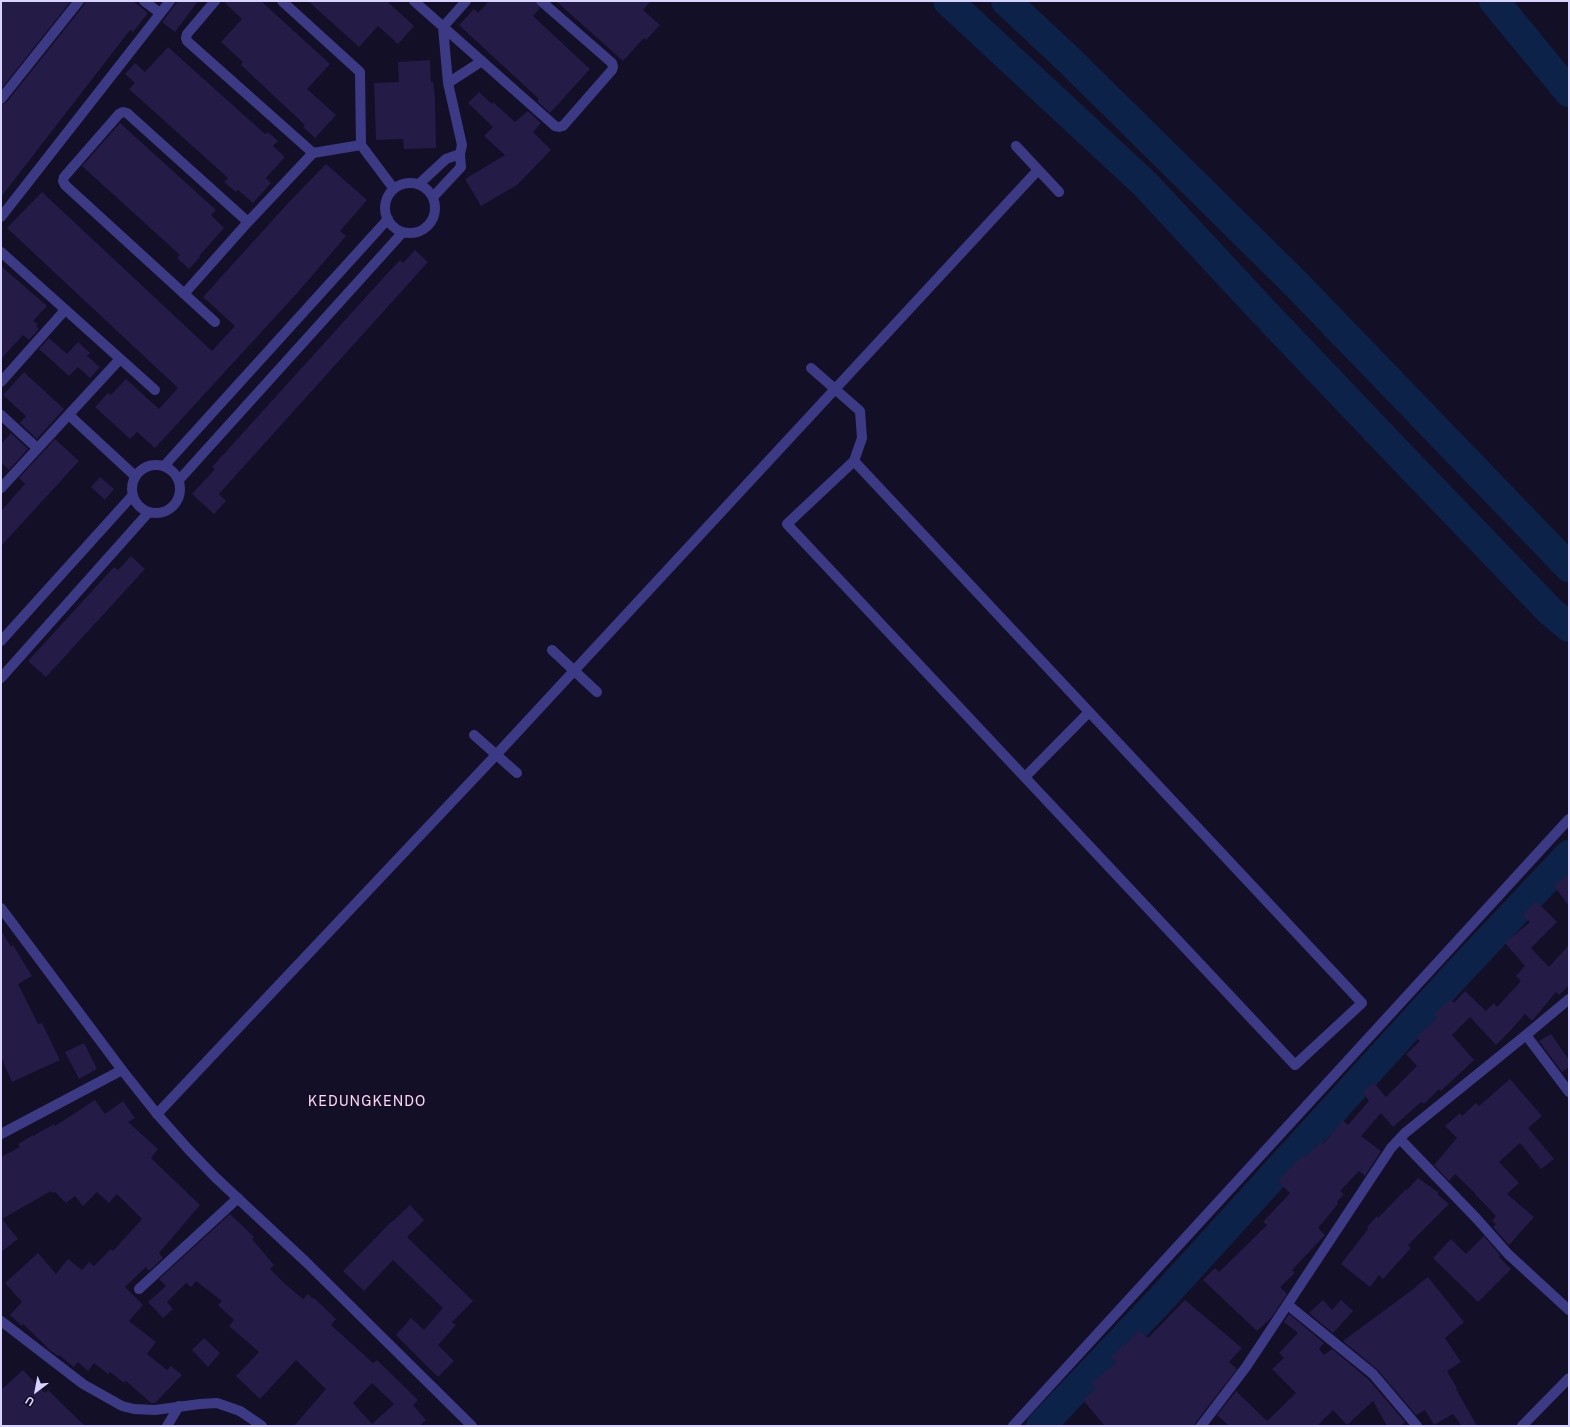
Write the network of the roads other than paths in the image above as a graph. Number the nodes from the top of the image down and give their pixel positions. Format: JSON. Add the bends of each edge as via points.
{"nodes":[{"id":1,"x":79,"y":1,"type":"edge"},
{"id":2,"x":144,"y":1,"type":"edge"},
{"id":3,"x":170,"y":1,"type":"edge"},
{"id":4,"x":215,"y":1,"type":"edge"},
{"id":5,"x":282,"y":1,"type":"edge"},
{"id":6,"x":414,"y":1,"type":"edge"},
{"id":7,"x":466,"y":1,"type":"edge"},
{"id":8,"x":541,"y":1,"type":"edge"},
{"id":9,"x":160,"y":13,"type":"junction"},
{"id":10,"x":443,"y":27,"type":"junction"},
{"id":11,"x":482,"y":61,"type":"junction"},
{"id":12,"x":448,"y":83,"type":"junction"},
{"id":13,"x":1,"y":99,"type":"edge"},
{"id":14,"x":361,"y":145,"type":"junction"},
{"id":15,"x":1016,"y":146,"type":"dead end"},
{"id":16,"x":313,"y":153,"type":"junction"},
{"id":17,"x":460,"y":154,"type":"junction"},
{"id":18,"x":1038,"y":170,"type":"junction"},
{"id":19,"x":419,"y":184,"type":"junction"},
{"id":20,"x":394,"y":188,"type":"junction"},
{"id":21,"x":1059,"y":192,"type":"dead end"},
{"id":22,"x":433,"y":197,"type":"junction"},
{"id":23,"x":1,"y":217,"type":"edge"},
{"id":24,"x":388,"y":219,"type":"junction"},
{"id":25,"x":248,"y":222,"type":"junction"},
{"id":26,"x":403,"y":232,"type":"junction"},
{"id":27,"x":1,"y":252,"type":"edge"},
{"id":28,"x":184,"y":294,"type":"junction"},
{"id":29,"x":65,"y":310,"type":"junction"},
{"id":30,"x":215,"y":322,"type":"dead end"},
{"id":31,"x":120,"y":359,"type":"junction"},
{"id":32,"x":811,"y":368,"type":"dead end"},
{"id":33,"x":1,"y":382,"type":"edge"},
{"id":34,"x":835,"y":388,"type":"junction"},
{"id":35,"x":155,"y":390,"type":"dead end"},
{"id":36,"x":1,"y":415,"type":"edge"},
{"id":37,"x":69,"y":415,"type":"junction"},
{"id":38,"x":37,"y":448,"type":"junction"},
{"id":39,"x":854,"y":462,"type":"junction"},
{"id":40,"x":164,"y":466,"type":"junction"},
{"id":41,"x":135,"y":476,"type":"junction"},
{"id":42,"x":179,"y":480,"type":"junction"},
{"id":43,"x":1,"y":488,"type":"edge"},
{"id":44,"x":132,"y":496,"type":"junction"},
{"id":45,"x":148,"y":513,"type":"junction"},
{"id":46,"x":1,"y":641,"type":"edge"},
{"id":47,"x":552,"y":650,"type":"dead end"},
{"id":48,"x":574,"y":671,"type":"junction"},
{"id":49,"x":1,"y":678,"type":"edge"},
{"id":50,"x":597,"y":692,"type":"dead end"},
{"id":51,"x":1089,"y":712,"type":"junction"},
{"id":52,"x":474,"y":735,"type":"dead end"},
{"id":53,"x":496,"y":755,"type":"junction"},
{"id":54,"x":517,"y":774,"type":"dead end"},
{"id":55,"x":1025,"y":777,"type":"junction"},
{"id":56,"x":1569,"y":819,"type":"edge"},
{"id":57,"x":1,"y":908,"type":"edge"},
{"id":58,"x":1569,"y":999,"type":"edge"},
{"id":59,"x":1526,"y":1036,"type":"junction"},
{"id":60,"x":122,"y":1070,"type":"junction"},
{"id":61,"x":1569,"y":1092,"type":"edge"},
{"id":62,"x":157,"y":1114,"type":"junction"},
{"id":63,"x":1,"y":1134,"type":"edge"},
{"id":64,"x":1400,"y":1139,"type":"junction"},
{"id":65,"x":238,"y":1198,"type":"junction"},
{"id":66,"x":139,"y":1288,"type":"dead end"},
{"id":67,"x":1288,"y":1305,"type":"junction"},
{"id":68,"x":1569,"y":1310,"type":"edge"},
{"id":69,"x":1,"y":1321,"type":"edge"},
{"id":70,"x":1569,"y":1378,"type":"edge"},
{"id":71,"x":179,"y":1406,"type":"junction"},
{"id":72,"x":167,"y":1426,"type":"edge"},
{"id":73,"x":262,"y":1426,"type":"edge"},
{"id":74,"x":472,"y":1426,"type":"edge"},
{"id":75,"x":1013,"y":1426,"type":"edge"},
{"id":76,"x":1201,"y":1426,"type":"edge"},
{"id":77,"x":1417,"y":1426,"type":"edge"},
{"id":78,"x":1522,"y":1426,"type":"edge"}],
"edges":[{"from":1,"to":13,"type":"street"},
{"from":2,"to":9,"type":"street"},
{"from":3,"to":9,"type":"street"},
{"from":4,"to":16,"type":"street","via":[[186,34],[187,41]]},
{"from":5,"to":14,"type":"street","via":[[360,72]]},
{"from":6,"to":10,"type":"street"},
{"from":7,"to":10,"type":"street"},
{"from":8,"to":11,"type":"street","via":[[612,63],[613,67],[563,126],[555,126]]},
{"from":9,"to":23,"type":"street"},
{"from":10,"to":11,"type":"street"},
{"from":10,"to":12,"type":"street"},
{"from":11,"to":12,"type":"street"},
{"from":12,"to":17,"type":"street","via":[[462,145]]},
{"from":14,"to":16,"type":"street"},
{"from":14,"to":20,"type":"street"},
{"from":15,"to":18,"type":"street"},
{"from":16,"to":25,"type":"street"},
{"from":17,"to":19,"type":"street","via":[[446,159]]},
{"from":17,"to":22,"type":"street","via":[[461,167]]},
{"from":18,"to":21,"type":"street"},
{"from":18,"to":34,"type":"street"},
{"from":19,"to":20,"type":"street","via":[[406,183]]},
{"from":19,"to":22,"type":"street"},
{"from":20,"to":24,"type":"street","via":[[387,197],[385,208]]},
{"from":22,"to":26,"type":"street","via":[[436,208],[433,220],[415,233]]},
{"from":24,"to":26,"type":"street","via":[[394,227]]},
{"from":24,"to":40,"type":"street"},
{"from":25,"to":28,"type":"street"},
{"from":25,"to":28,"type":"street","via":[[127,113],[119,114],[63,181]]},
{"from":26,"to":42,"type":"street"},
{"from":27,"to":29,"type":"street"},
{"from":28,"to":30,"type":"street"},
{"from":29,"to":31,"type":"street"},
{"from":29,"to":33,"type":"street"},
{"from":31,"to":35,"type":"street"},
{"from":31,"to":37,"type":"street"},
{"from":32,"to":34,"type":"street"},
{"from":34,"to":39,"type":"street","via":[[860,411],[862,438]]},
{"from":34,"to":48,"type":"street"},
{"from":36,"to":38,"type":"street"},
{"from":37,"to":38,"type":"street"},
{"from":37,"to":41,"type":"street"},
{"from":38,"to":43,"type":"street"},
{"from":39,"to":51,"type":"street"},
{"from":39,"to":55,"type":"street","via":[[787,524]]},
{"from":40,"to":41,"type":"street","via":[[153,464],[143,468]]},
{"from":40,"to":42,"type":"street","via":[[173,471]]},
{"from":41,"to":44,"type":"street","via":[[131,486]]},
{"from":42,"to":45,"type":"street","via":[[180,494],[174,506],[162,513]]},
{"from":44,"to":45,"type":"street","via":[[138,506]]},
{"from":44,"to":46,"type":"street"},
{"from":45,"to":49,"type":"street"},
{"from":47,"to":48,"type":"street"},
{"from":48,"to":50,"type":"street"},
{"from":48,"to":53,"type":"street"},
{"from":51,"to":55,"type":"street"},
{"from":51,"to":55,"type":"street","via":[[1362,1003],[1295,1065]]},
{"from":52,"to":53,"type":"street"},
{"from":53,"to":54,"type":"street"},
{"from":53,"to":62,"type":"street"},
{"from":56,"to":75,"type":"street"},
{"from":57,"to":60,"type":"street"},
{"from":58,"to":59,"type":"street"},
{"from":59,"to":61,"type":"street"},
{"from":59,"to":64,"type":"street","via":[[1420,1120]]},
{"from":60,"to":62,"type":"street"},
{"from":60,"to":63,"type":"street"},
{"from":62,"to":65,"type":"street"},
{"from":64,"to":67,"type":"street","via":[[1391,1148]]},
{"from":64,"to":68,"type":"street","via":[[1478,1219],[1508,1254]]},
{"from":65,"to":66,"type":"street"},
{"from":65,"to":74,"type":"street"},
{"from":67,"to":76,"type":"street","via":[[1246,1367]]},
{"from":67,"to":77,"type":"street","via":[[1373,1374]]},
{"from":69,"to":71,"type":"street","via":[[83,1384],[122,1406],[145,1410]]},
{"from":70,"to":78,"type":"street"},
{"from":71,"to":72,"type":"street"},
{"from":71,"to":73,"type":"street","via":[[210,1403],[225,1405],[240,1411]]}]}
